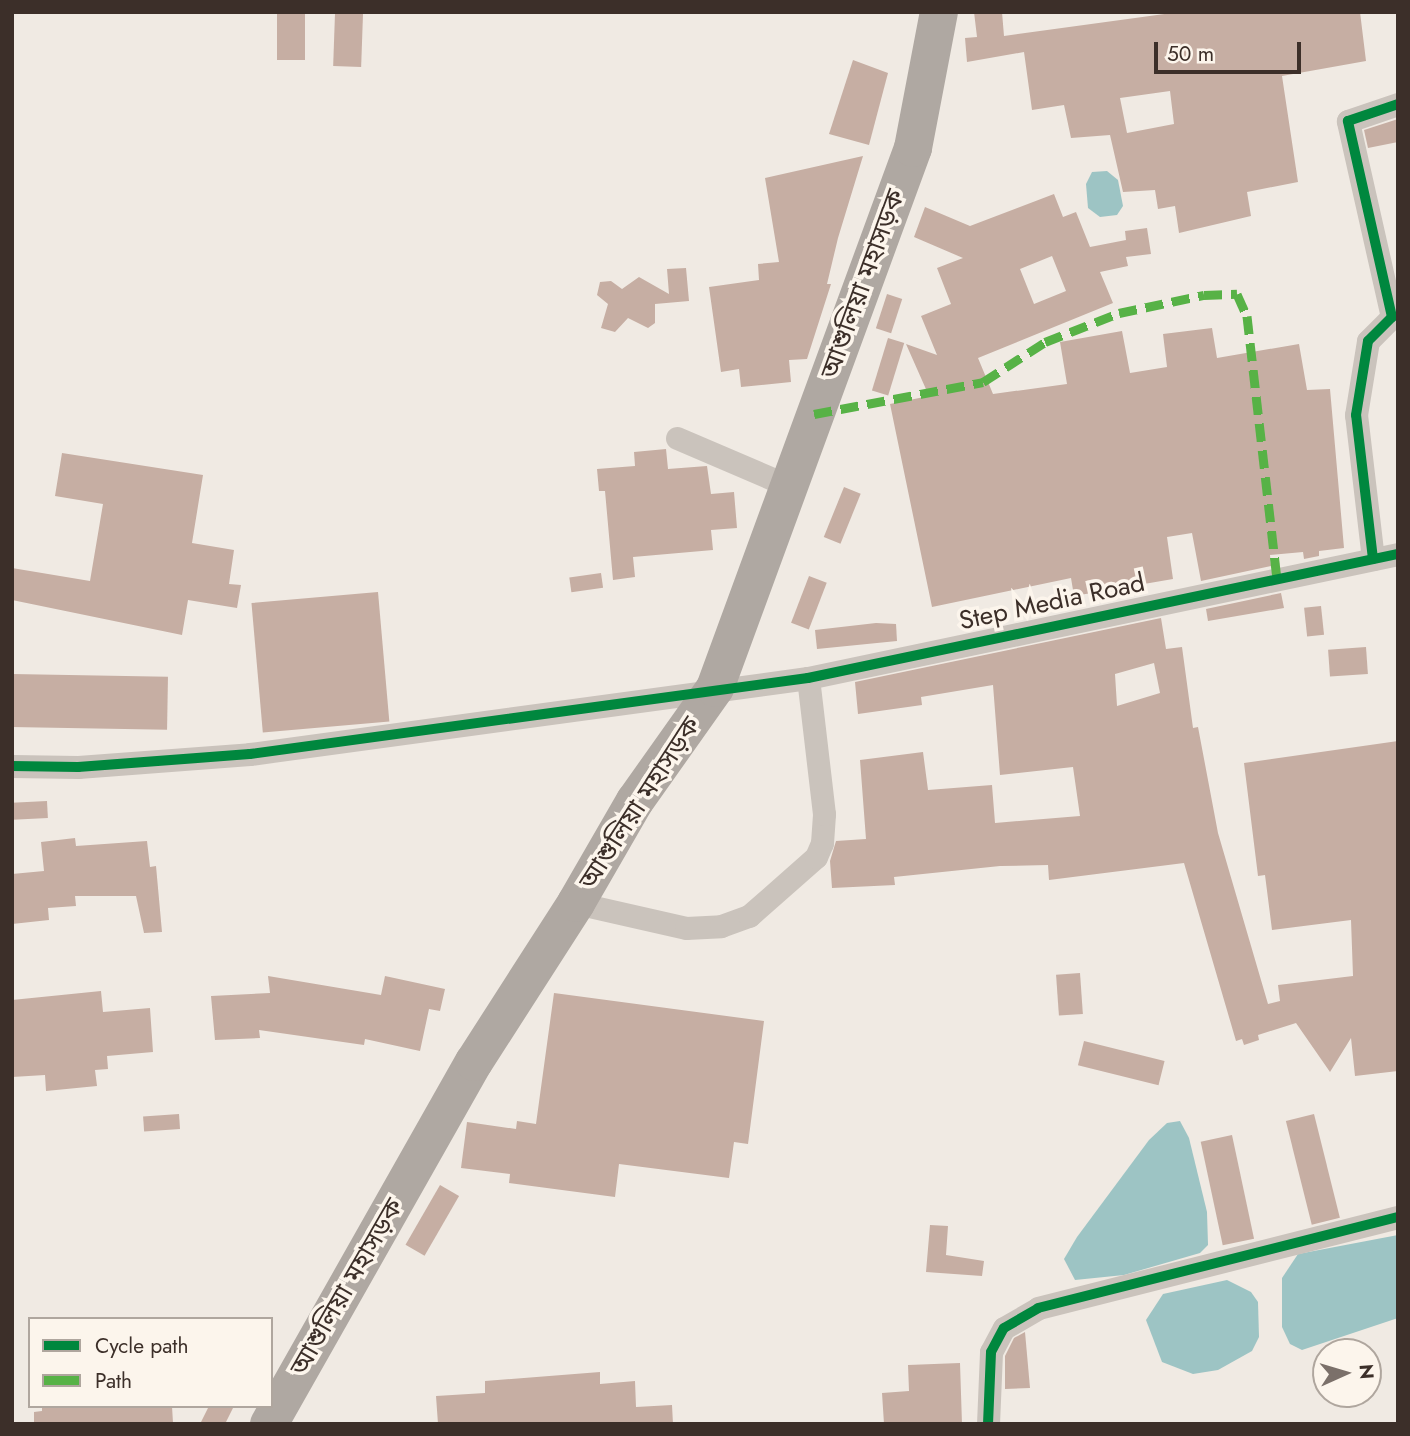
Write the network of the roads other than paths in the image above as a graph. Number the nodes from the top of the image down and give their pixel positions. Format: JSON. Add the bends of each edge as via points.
{"nodes":[{"id":1,"x":939,"y":12,"type":"edge"},
{"id":2,"x":1398,"y":104,"type":"edge"},
{"id":3,"x":677,"y":439,"type":"dead end"},
{"id":4,"x":789,"y":486,"type":"junction"},
{"id":5,"x":1398,"y":554,"type":"edge"},
{"id":6,"x":1373,"y":559,"type":"junction"},
{"id":7,"x":808,"y":678,"type":"junction"},
{"id":8,"x":715,"y":688,"type":"junction"},
{"id":9,"x":12,"y":766,"type":"edge"},
{"id":10,"x":576,"y":903,"type":"junction"},
{"id":11,"x":1398,"y":1217,"type":"edge"},
{"id":12,"x":269,"y":1424,"type":"edge"},
{"id":13,"x":988,"y":1424,"type":"edge"}],
"edges":[{"from":1,"to":4,"type":"highway","name":"আশুলিয়া মহাসড়ক","via":[[913,148]]},
{"from":2,"to":6,"type":"street","via":[[1348,121],[1392,317],[1368,341],[1356,415]]},
{"from":3,"to":4,"type":"street"},
{"from":4,"to":8,"type":"highway","name":"আশুলিয়া মহাসড়ক"},
{"from":5,"to":6,"type":"street","name":"Step Media Road"},
{"from":6,"to":7,"type":"street","name":"Step Media Road"},
{"from":7,"to":8,"type":"street","name":"Step Media Road"},
{"from":7,"to":10,"type":"street","via":[[824,814],[816,857],[749,916],[722,926],[686,928]]},
{"from":8,"to":9,"type":"street","name":"Step Media Road","via":[[250,754],[78,767]]},
{"from":8,"to":10,"type":"highway","name":"আশুলিয়া মহাসড়ক","via":[[635,801]]},
{"from":10,"to":12,"type":"highway","name":"আশুলিয়া মহাসড়ক","via":[[474,1062]]},
{"from":11,"to":13,"type":"street","via":[[1038,1308],[1004,1328],[991,1352]]}]}
